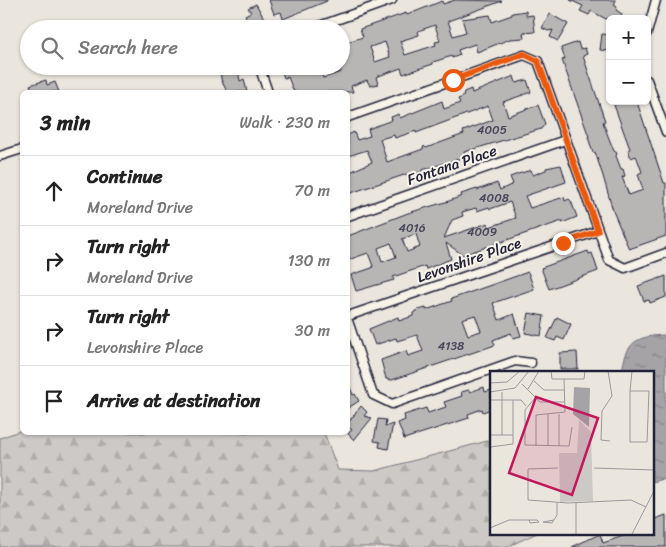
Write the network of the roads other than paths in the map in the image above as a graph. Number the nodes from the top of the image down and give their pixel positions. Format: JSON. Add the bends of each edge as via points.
{"nodes":[{"id":1,"x":392,"y":0,"type":"edge"},
{"id":2,"x":656,"y":0,"type":"edge"},
{"id":3,"x":651,"y":18,"type":"edge"},
{"id":4,"x":336,"y":20,"type":"edge"},
{"id":5,"x":262,"y":75,"type":"edge"},
{"id":6,"x":267,"y":90,"type":"edge"},
{"id":7,"x":651,"y":91,"type":"edge"},
{"id":8,"x":350,"y":116,"type":"edge"},
{"id":9,"x":666,"y":132,"type":"edge"},
{"id":10,"x":565,"y":140,"type":"junction"},
{"id":11,"x":20,"y":150,"type":"edge"},
{"id":12,"x":0,"y":156,"type":"edge"},
{"id":13,"x":350,"y":215,"type":"edge"},
{"id":14,"x":598,"y":231,"type":"junction"},
{"id":15,"x":666,"y":253,"type":"edge"},
{"id":16,"x":350,"y":315,"type":"edge"},
{"id":17,"x":350,"y":327,"type":"edge"},
{"id":18,"x":531,"y":363,"type":"dead end"}],
"edges":[{"from":1,"to":4,"type":"street"},
{"from":2,"to":3,"type":"street"},
{"from":5,"to":6,"type":"street"},
{"from":7,"to":9,"type":"street"},
{"from":8,"to":10,"type":"street","via":[[524,54],[538,61]]},
{"from":10,"to":13,"type":"street","name":"Fontana Place"},
{"from":10,"to":14,"type":"street"},
{"from":11,"to":12,"type":"street"},
{"from":14,"to":15,"type":"street","via":[[609,260],[625,268]]},
{"from":14,"to":16,"type":"street","name":"Levonshire Place"},
{"from":17,"to":18,"type":"street","via":[[373,395],[392,404],[516,361]]}]}
